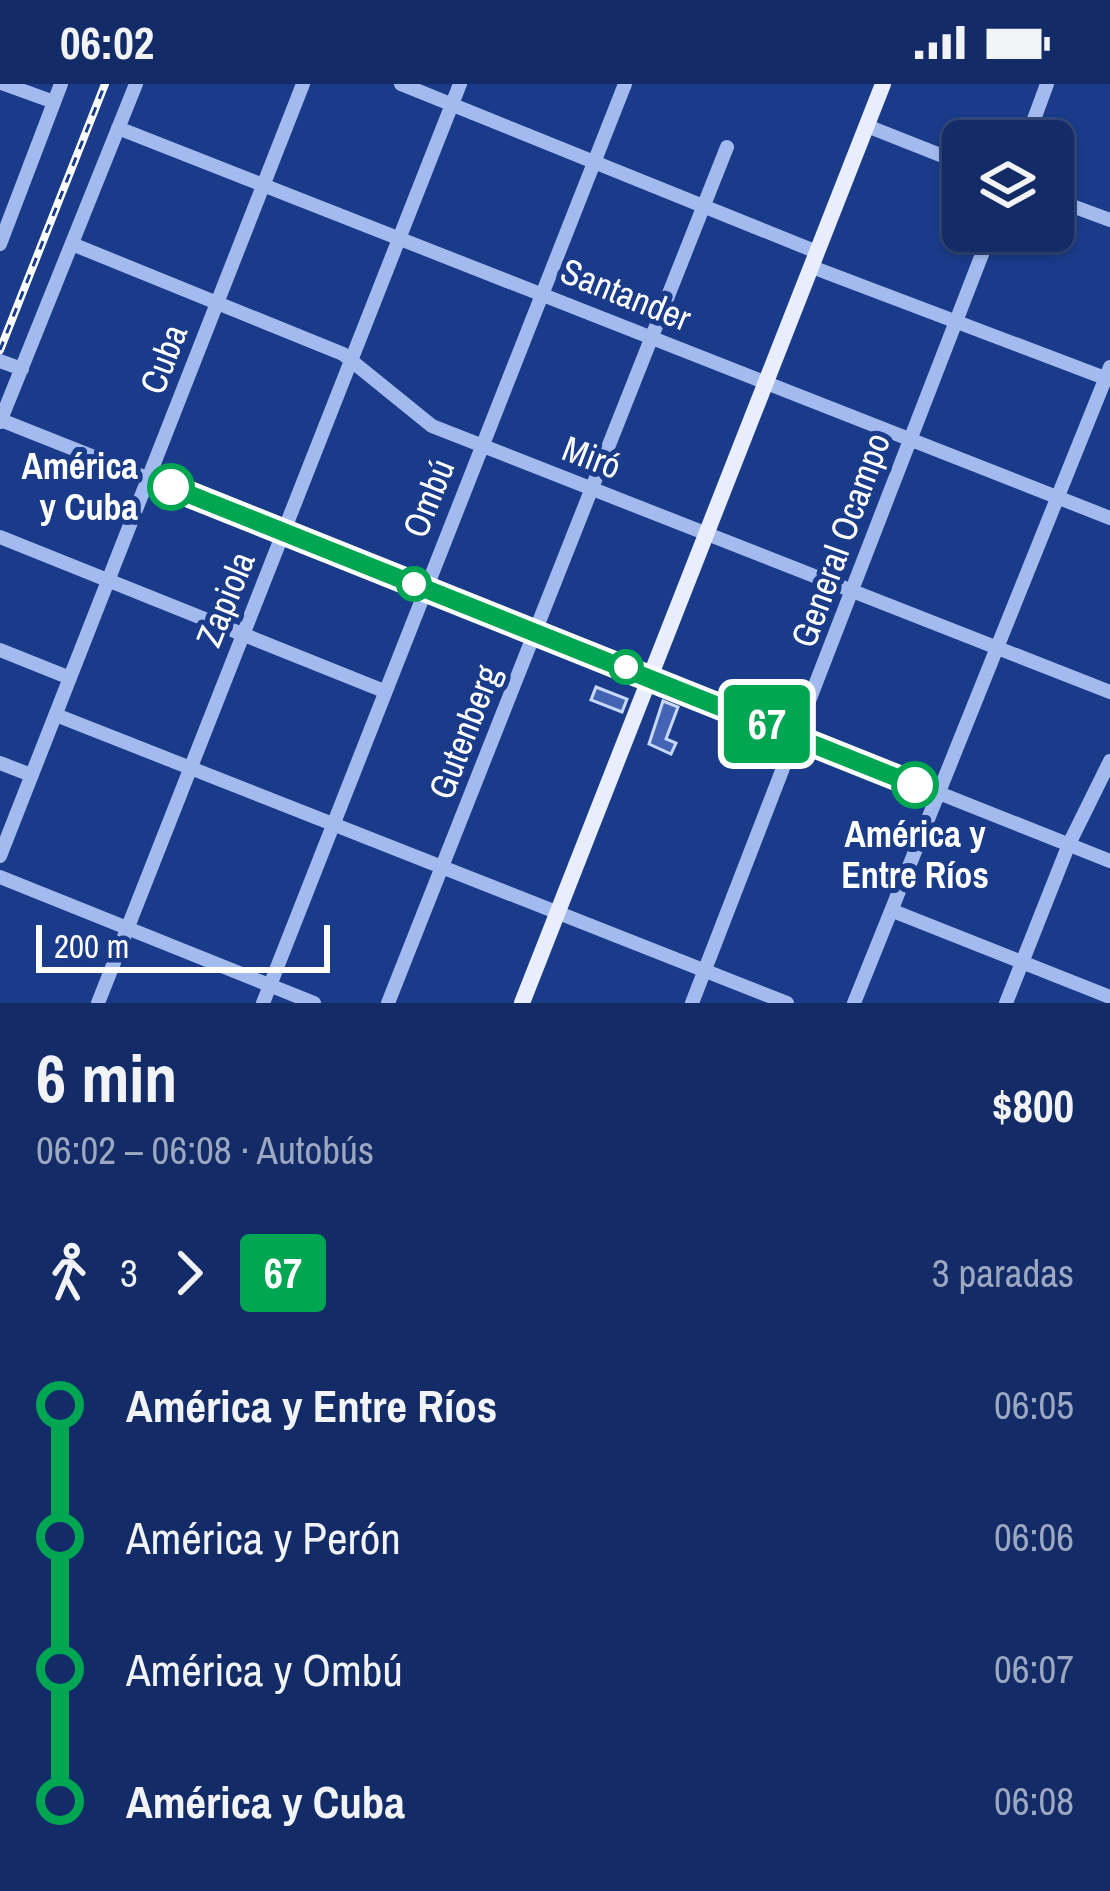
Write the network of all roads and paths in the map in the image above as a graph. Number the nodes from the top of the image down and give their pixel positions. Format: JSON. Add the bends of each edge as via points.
{"nodes":[{"id":1,"x":4,"y":84,"type":"edge"},
{"id":2,"x":61,"y":84,"type":"edge"},
{"id":3,"x":136,"y":84,"type":"edge"},
{"id":4,"x":303,"y":84,"type":"edge"},
{"id":5,"x":401,"y":84,"type":"edge"},
{"id":6,"x":460,"y":84,"type":"edge"},
{"id":7,"x":625,"y":84,"type":"edge"},
{"id":8,"x":884,"y":84,"type":"edge"},
{"id":9,"x":1047,"y":84,"type":"edge"},
{"id":10,"x":54,"y":102,"type":"junction"},
{"id":11,"x":452,"y":104,"type":"junction"},
{"id":12,"x":1034,"y":120,"type":"edge"},
{"id":13,"x":867,"y":126,"type":"junction"},
{"id":14,"x":118,"y":128,"type":"junction"},
{"id":15,"x":727,"y":147,"type":"dead end"},
{"id":16,"x":942,"y":156,"type":"edge"},
{"id":17,"x":596,"y":160,"type":"junction"},
{"id":18,"x":262,"y":184,"type":"junction"},
{"id":19,"x":704,"y":206,"type":"junction"},
{"id":20,"x":1074,"y":207,"type":"edge"},
{"id":21,"x":4,"y":220,"type":"edge"},
{"id":22,"x":1110,"y":220,"type":"edge"},
{"id":23,"x":400,"y":237,"type":"junction"},
{"id":24,"x":0,"y":244,"type":"edge"},
{"id":25,"x":72,"y":244,"type":"junction"},
{"id":26,"x":983,"y":252,"type":"edge"},
{"id":27,"x":815,"y":259,"type":"junction"},
{"id":28,"x":541,"y":292,"type":"junction"},
{"id":29,"x":216,"y":302,"type":"junction"},
{"id":30,"x":955,"y":320,"type":"junction"},
{"id":31,"x":652,"y":337,"type":"junction"},
{"id":32,"x":0,"y":361,"type":"edge"},
{"id":33,"x":353,"y":361,"type":"junction"},
{"id":34,"x":22,"y":369,"type":"junction"},
{"id":35,"x":1108,"y":375,"type":"edge"},
{"id":36,"x":766,"y":382,"type":"junction"},
{"id":37,"x":0,"y":421,"type":"edge"},
{"id":38,"x":908,"y":438,"type":"junction"},
{"id":39,"x":481,"y":446,"type":"junction"},
{"id":40,"x":150,"y":479,"type":"junction"},
{"id":41,"x":592,"y":489,"type":"junction"},
{"id":42,"x":1058,"y":496,"type":"junction"},
{"id":43,"x":1110,"y":518,"type":"edge"},
{"id":44,"x":284,"y":533,"type":"junction"},
{"id":45,"x":707,"y":535,"type":"junction"},
{"id":46,"x":0,"y":537,"type":"edge"},
{"id":47,"x":108,"y":582,"type":"junction"},
{"id":48,"x":424,"y":588,"type":"junction"},
{"id":49,"x":855,"y":592,"type":"junction"},
{"id":50,"x":536,"y":632,"type":"junction"},
{"id":51,"x":241,"y":638,"type":"junction"},
{"id":52,"x":998,"y":649,"type":"junction"},
{"id":53,"x":0,"y":650,"type":"edge"},
{"id":54,"x":652,"y":677,"type":"junction"},
{"id":55,"x":70,"y":678,"type":"junction"},
{"id":56,"x":384,"y":691,"type":"junction"},
{"id":57,"x":1110,"y":692,"type":"edge"},
{"id":58,"x":56,"y":715,"type":"junction"},
{"id":59,"x":798,"y":737,"type":"junction"},
{"id":60,"x":1110,"y":761,"type":"edge"},
{"id":61,"x":0,"y":763,"type":"edge"},
{"id":62,"x":189,"y":769,"type":"junction"},
{"id":63,"x":31,"y":775,"type":"junction"},
{"id":64,"x":939,"y":794,"type":"junction"},
{"id":65,"x":334,"y":825,"type":"junction"},
{"id":66,"x":1069,"y":844,"type":"junction"},
{"id":67,"x":0,"y":856,"type":"edge"},
{"id":68,"x":1110,"y":861,"type":"edge"},
{"id":69,"x":443,"y":867,"type":"junction"},
{"id":70,"x":0,"y":877,"type":"edge"},
{"id":71,"x":893,"y":911,"type":"junction"},
{"id":72,"x":558,"y":913,"type":"junction"},
{"id":73,"x":127,"y":929,"type":"junction"},
{"id":74,"x":1022,"y":963,"type":"junction"},
{"id":75,"x":705,"y":970,"type":"junction"},
{"id":76,"x":270,"y":986,"type":"junction"},
{"id":77,"x":1110,"y":997,"type":"edge"},
{"id":78,"x":98,"y":1003,"type":"edge"},
{"id":79,"x":263,"y":1003,"type":"edge"},
{"id":80,"x":314,"y":1003,"type":"edge"},
{"id":81,"x":388,"y":1003,"type":"edge"},
{"id":82,"x":523,"y":1003,"type":"edge"},
{"id":83,"x":692,"y":1003,"type":"edge"},
{"id":84,"x":787,"y":1003,"type":"edge"},
{"id":85,"x":854,"y":1003,"type":"edge"},
{"id":86,"x":1006,"y":1003,"type":"edge"}],
"edges":[{"from":1,"to":10,"type":"street"},
{"from":2,"to":10,"type":"street"},
{"from":3,"to":14,"type":"street"},
{"from":4,"to":18,"type":"street","name":"Cuba"},
{"from":5,"to":11,"type":"street"},
{"from":6,"to":11,"type":"street","name":"Zapiola"},
{"from":7,"to":17,"type":"street","name":"Ombú"},
{"from":8,"to":13,"type":"main road"},
{"from":9,"to":12,"type":"street"},
{"from":10,"to":21,"type":"street"},
{"from":11,"to":17,"type":"street"},
{"from":11,"to":23,"type":"street","name":"Zapiola"},
{"from":13,"to":16,"type":"street"},
{"from":13,"to":27,"type":"main road"},
{"from":14,"to":18,"type":"street","name":"Santander"},
{"from":14,"to":25,"type":"street"},
{"from":15,"to":19,"type":"street","name":"Gutenberg"},
{"from":17,"to":19,"type":"street"},
{"from":17,"to":28,"type":"street","name":"Ombú"},
{"from":18,"to":23,"type":"street","name":"Santander"},
{"from":18,"to":29,"type":"street","name":"Cuba"},
{"from":19,"to":27,"type":"street"},
{"from":19,"to":31,"type":"street","name":"Gutenberg"},
{"from":20,"to":22,"type":"street"},
{"from":21,"to":24,"type":"street"},
{"from":23,"to":28,"type":"street","name":"Santander"},
{"from":23,"to":33,"type":"street","name":"Zapiola"},
{"from":25,"to":29,"type":"street","name":"Miró"},
{"from":25,"to":34,"type":"street"},
{"from":26,"to":30,"type":"street","name":"General Ocampo"},
{"from":27,"to":30,"type":"street"},
{"from":27,"to":36,"type":"main road"},
{"from":28,"to":31,"type":"street","name":"Santander"},
{"from":28,"to":39,"type":"street","name":"Ombú"},
{"from":29,"to":33,"type":"street","name":"Miró"},
{"from":29,"to":40,"type":"street","name":"Cuba"},
{"from":30,"to":35,"type":"street"},
{"from":30,"to":38,"type":"street","name":"General Ocampo"},
{"from":31,"to":36,"type":"street","name":"Santander"},
{"from":31,"to":41,"type":"street","name":"Gutenberg"},
{"from":32,"to":34,"type":"street"},
{"from":33,"to":39,"type":"street","name":"Miró","via":[[425,422]]},
{"from":33,"to":44,"type":"street","name":"Zapiola"},
{"from":34,"to":37,"type":"street"},
{"from":35,"to":42,"type":"street"},
{"from":36,"to":38,"type":"street","name":"Santander"},
{"from":36,"to":45,"type":"main road"},
{"from":37,"to":40,"type":"street"},
{"from":38,"to":42,"type":"street","name":"Santander"},
{"from":38,"to":49,"type":"street","name":"General Ocampo"},
{"from":39,"to":41,"type":"street","name":"Miró"},
{"from":39,"to":48,"type":"street","name":"Ombú"},
{"from":40,"to":44,"type":"street"},
{"from":40,"to":47,"type":"street","name":"Cuba"},
{"from":41,"to":45,"type":"street","name":"Miró"},
{"from":41,"to":50,"type":"street","name":"Gutenberg"},
{"from":42,"to":43,"type":"street","name":"Santander"},
{"from":42,"to":52,"type":"street"},
{"from":44,"to":48,"type":"street"},
{"from":44,"to":51,"type":"street","name":"Zapiola"},
{"from":45,"to":49,"type":"street","name":"Miró"},
{"from":45,"to":54,"type":"main road"},
{"from":46,"to":47,"type":"street"},
{"from":47,"to":51,"type":"street"},
{"from":47,"to":55,"type":"street","name":"Cuba"},
{"from":48,"to":50,"type":"street"},
{"from":48,"to":56,"type":"street","name":"Ombú"},
{"from":49,"to":52,"type":"street","name":"Miró"},
{"from":49,"to":59,"type":"street","name":"General Ocampo"},
{"from":50,"to":54,"type":"street"},
{"from":50,"to":69,"type":"street","name":"Gutenberg"},
{"from":51,"to":56,"type":"street"},
{"from":51,"to":62,"type":"street","name":"Zapiola"},
{"from":52,"to":57,"type":"street","name":"Miró"},
{"from":52,"to":64,"type":"street"},
{"from":53,"to":55,"type":"street"},
{"from":54,"to":59,"type":"street"},
{"from":54,"to":72,"type":"main road"},
{"from":55,"to":58,"type":"street","name":"Cuba"},
{"from":56,"to":65,"type":"street","name":"Ombú"},
{"from":58,"to":62,"type":"street"},
{"from":58,"to":63,"type":"street","name":"Cuba"},
{"from":59,"to":64,"type":"street"},
{"from":59,"to":75,"type":"street","name":"General Ocampo"},
{"from":60,"to":66,"type":"street"},
{"from":61,"to":63,"type":"street"},
{"from":62,"to":65,"type":"street"},
{"from":62,"to":73,"type":"street","name":"Zapiola"},
{"from":63,"to":67,"type":"street","name":"Cuba"},
{"from":64,"to":66,"type":"street"},
{"from":64,"to":71,"type":"street"},
{"from":65,"to":69,"type":"street"},
{"from":65,"to":76,"type":"street","name":"Ombú"},
{"from":66,"to":68,"type":"street"},
{"from":66,"to":74,"type":"street"},
{"from":69,"to":72,"type":"street"},
{"from":69,"to":81,"type":"street","name":"Gutenberg"},
{"from":70,"to":73,"type":"street"},
{"from":71,"to":74,"type":"street"},
{"from":71,"to":85,"type":"street"},
{"from":72,"to":75,"type":"street"},
{"from":72,"to":82,"type":"main road"},
{"from":73,"to":76,"type":"street"},
{"from":73,"to":78,"type":"street","name":"Zapiola"},
{"from":74,"to":77,"type":"street"},
{"from":74,"to":86,"type":"street"},
{"from":75,"to":83,"type":"street","name":"General Ocampo"},
{"from":75,"to":84,"type":"street"},
{"from":76,"to":79,"type":"street","name":"Ombú"},
{"from":76,"to":80,"type":"street"}]}
